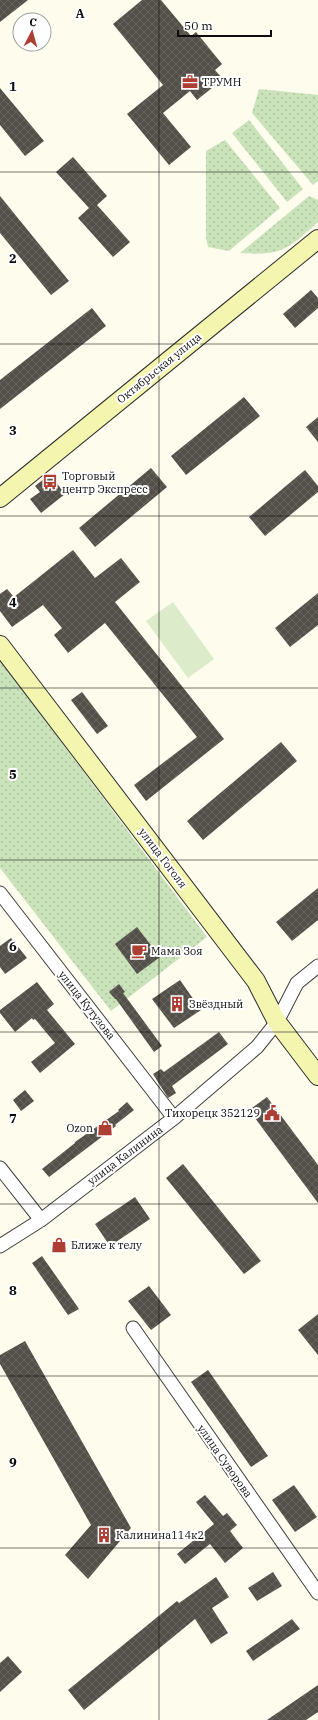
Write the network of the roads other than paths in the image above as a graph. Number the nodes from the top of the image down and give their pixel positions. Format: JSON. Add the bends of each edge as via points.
{"nodes":[{"id":1,"x":318,"y":239,"type":"edge"},
{"id":2,"x":0,"y":498,"type":"edge"},
{"id":3,"x":0,"y":645,"type":"edge"},
{"id":4,"x":0,"y":893,"type":"edge"},
{"id":5,"x":318,"y":966,"type":"edge"},
{"id":6,"x":278,"y":1022,"type":"junction"},
{"id":7,"x":318,"y":1076,"type":"edge"},
{"id":8,"x":174,"y":1118,"type":"junction"},
{"id":9,"x":0,"y":1168,"type":"edge"},
{"id":10,"x":41,"y":1220,"type":"junction"},
{"id":11,"x":0,"y":1246,"type":"edge"},
{"id":12,"x":133,"y":1328,"type":"dead end"},
{"id":13,"x":318,"y":1593,"type":"edge"}],
"edges":[{"from":1,"to":2,"type":"main road","name":"Октябрьская улица"},
{"from":3,"to":6,"type":"main road","name":"улица Гоголя","via":[[256,981]]},
{"from":4,"to":8,"type":"street","name":"улица Кутузова"},
{"from":5,"to":6,"type":"street","name":"улица Калинина","via":[[297,982]]},
{"from":6,"to":7,"type":"main road","name":"улица Гоголя"},
{"from":6,"to":8,"type":"street","name":"улица Калинина","via":[[257,1047]]},
{"from":8,"to":10,"type":"street","name":"улица Калинина"},
{"from":9,"to":10,"type":"street"},
{"from":10,"to":11,"type":"street","name":"улица Калинина"},
{"from":12,"to":13,"type":"street","name":"улица Суворова"}]}
